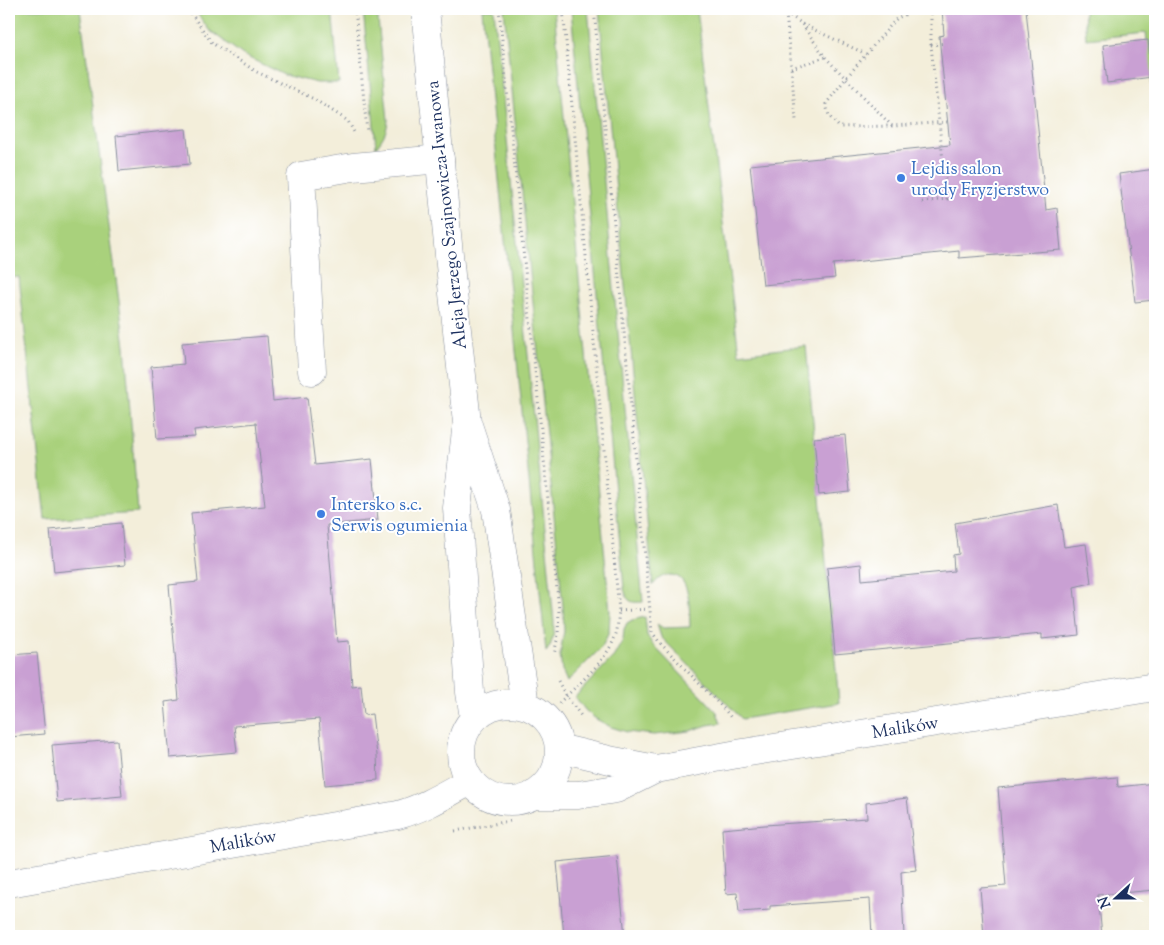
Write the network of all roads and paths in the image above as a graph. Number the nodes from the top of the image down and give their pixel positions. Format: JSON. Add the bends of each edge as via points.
{"nodes":[{"id":1,"x":188,"y":9,"type":"edge"},
{"id":2,"x":355,"y":9,"type":"edge"},
{"id":3,"x":425,"y":9,"type":"edge"},
{"id":4,"x":499,"y":9,"type":"edge"},
{"id":5,"x":563,"y":9,"type":"edge"},
{"id":6,"x":594,"y":9,"type":"edge"},
{"id":7,"x":744,"y":9,"type":"edge"},
{"id":8,"x":765,"y":9,"type":"edge"},
{"id":9,"x":919,"y":9,"type":"edge"},
{"id":10,"x":931,"y":9,"type":"edge"},
{"id":11,"x":786,"y":11,"type":"edge"},
{"id":12,"x":801,"y":24,"type":"junction"},
{"id":13,"x":945,"y":43,"type":"dead end"},
{"id":14,"x":931,"y":45,"type":"junction"},
{"id":15,"x":866,"y":54,"type":"junction"},
{"id":16,"x":825,"y":57,"type":"junction"},
{"id":17,"x":791,"y":68,"type":"junction"},
{"id":18,"x":846,"y":78,"type":"junction"},
{"id":19,"x":796,"y":120,"type":"dead end"},
{"id":20,"x":939,"y":122,"type":"junction"},
{"id":21,"x":947,"y":122,"type":"dead end"},
{"id":22,"x":893,"y":126,"type":"junction"},
{"id":23,"x":440,"y":159,"type":"junction"},
{"id":24,"x":370,"y":165,"type":"junction"},
{"id":25,"x":922,"y":202,"type":"dead end"},
{"id":26,"x":312,"y":371,"type":"dead end"},
{"id":27,"x":467,"y":422,"type":"junction"},
{"id":28,"x":649,"y":609,"type":"junction"},
{"id":29,"x":619,"y":611,"type":"junction"},
{"id":30,"x":555,"y":660,"type":"dead end"},
{"id":31,"x":557,"y":673,"type":"dead end"},
{"id":32,"x":1155,"y":687,"type":"edge"},
{"id":33,"x":566,"y":696,"type":"junction"},
{"id":34,"x":535,"y":712,"type":"junction"},
{"id":35,"x":474,"y":718,"type":"junction"},
{"id":36,"x":583,"y":718,"type":"dead end"},
{"id":37,"x":733,"y":721,"type":"dead end"},
{"id":38,"x":559,"y":748,"type":"junction"},
{"id":39,"x":656,"y":769,"type":"junction"},
{"id":40,"x":470,"y":781,"type":"junction"},
{"id":41,"x":533,"y":795,"type":"junction"},
{"id":42,"x":9,"y":883,"type":"edge"}],
"edges":[{"from":1,"to":24,"type":"path","via":[[212,43],[257,72],[314,99],[348,121]]},
{"from":2,"to":24,"type":"path"},
{"from":3,"to":23,"type":"main road","name":"Aleja Jerzego Szajnowicza-Iwanowa"},
{"from":4,"to":30,"type":"path","via":[[559,610]]},
{"from":5,"to":29,"type":"path"},
{"from":6,"to":28,"type":"path"},
{"from":7,"to":8,"type":"path"},
{"from":9,"to":15,"type":"path","via":[[897,18]]},
{"from":10,"to":14,"type":"path"},
{"from":11,"to":12,"type":"path"},
{"from":11,"to":17,"type":"path"},
{"from":12,"to":15,"type":"path"},
{"from":12,"to":16,"type":"path"},
{"from":13,"to":14,"type":"path"},
{"from":14,"to":20,"type":"path"},
{"from":15,"to":18,"type":"path"},
{"from":16,"to":17,"type":"path"},
{"from":16,"to":18,"type":"path"},
{"from":17,"to":19,"type":"path"},
{"from":18,"to":22,"type":"path"},
{"from":18,"to":22,"type":"path","via":[[826,104],[834,122],[840,127]]},
{"from":20,"to":21,"type":"path"},
{"from":20,"to":22,"type":"path"},
{"from":20,"to":25,"type":"path","via":[[947,199]]},
{"from":23,"to":24,"type":"main road"},
{"from":23,"to":27,"type":"main road","name":"Aleja Jerzego Szajnowicza-Iwanowa"},
{"from":24,"to":26,"type":"main road","via":[[301,176]]},
{"from":27,"to":34,"type":"main road","name":"Aleja Jerzego Szajnowicza-Iwanowa","via":[[496,510]]},
{"from":27,"to":35,"type":"main road","name":"Aleja Jerzego Szajnowicza-Iwanowa","via":[[458,508]]},
{"from":28,"to":29,"type":"path"},
{"from":28,"to":37,"type":"path","via":[[652,632],[660,643]]},
{"from":29,"to":33,"type":"path","via":[[617,631],[610,647]]},
{"from":31,"to":33,"type":"path"},
{"from":32,"to":39,"type":"main road","name":"Malików"},
{"from":33,"to":34,"type":"path"},
{"from":33,"to":36,"type":"path"},
{"from":34,"to":35,"type":"main road","via":[[507,702],[489,707]]},
{"from":34,"to":38,"type":"main road","via":[[548,721]]},
{"from":35,"to":40,"type":"main road","via":[[464,732],[460,749],[462,766]]},
{"from":38,"to":39,"type":"main road","name":"Malików"},
{"from":38,"to":41,"type":"main road","via":[[559,759],[551,780]]},
{"from":39,"to":41,"type":"main road","name":"Malików","via":[[616,789],[578,796]]},
{"from":40,"to":41,"type":"main road","via":[[480,792],[506,802]]},
{"from":40,"to":42,"type":"main road","name":"Malików","via":[[424,806],[398,815]]}]}
